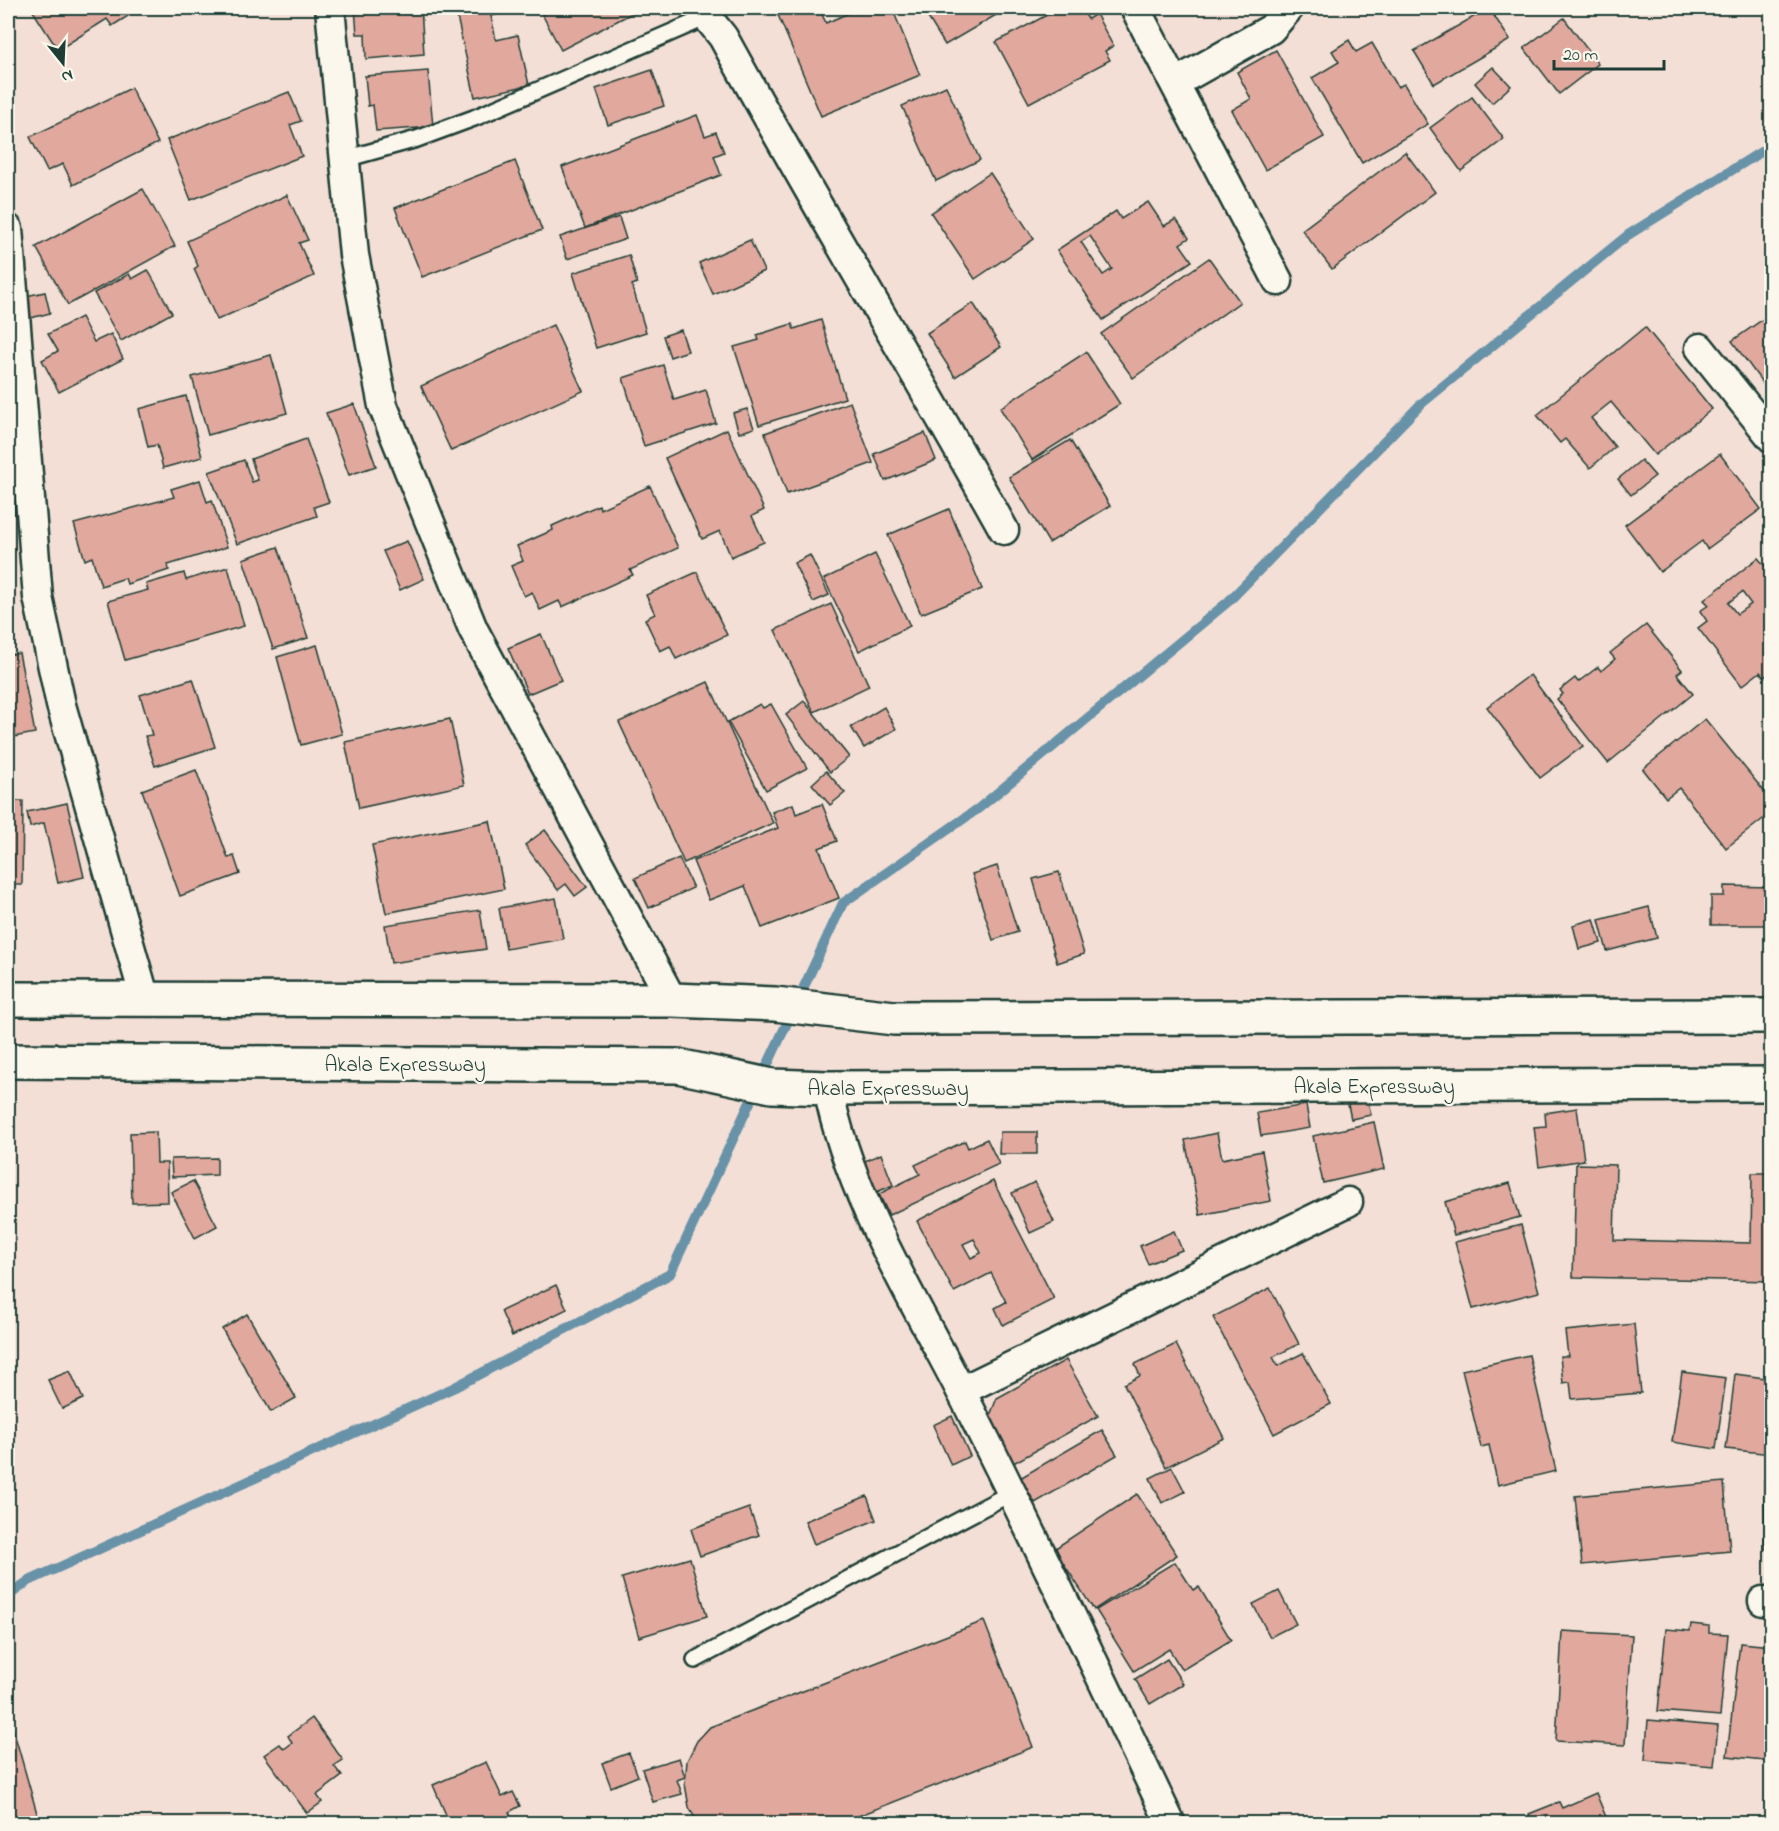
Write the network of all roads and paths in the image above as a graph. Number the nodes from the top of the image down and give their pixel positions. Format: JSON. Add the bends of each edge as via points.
{"nodes":[{"id":1,"x":330,"y":8,"type":"edge"},
{"id":2,"x":1136,"y":8,"type":"edge"},
{"id":3,"x":1288,"y":8,"type":"edge"},
{"id":4,"x":705,"y":12,"type":"edge"},
{"id":5,"x":1175,"y":83,"type":"junction"},
{"id":6,"x":345,"y":159,"type":"junction"},
{"id":7,"x":8,"y":229,"type":"edge"},
{"id":8,"x":1278,"y":281,"type":"dead end"},
{"id":9,"x":1700,"y":348,"type":"dead end"},
{"id":10,"x":1772,"y":438,"type":"edge"},
{"id":11,"x":1004,"y":530,"type":"dead end"},
{"id":12,"x":8,"y":999,"type":"edge"},
{"id":13,"x":145,"y":999,"type":"junction"},
{"id":14,"x":672,"y":1000,"type":"junction"},
{"id":15,"x":1772,"y":1016,"type":"edge"},
{"id":16,"x":8,"y":1061,"type":"edge"},
{"id":17,"x":1772,"y":1084,"type":"edge"},
{"id":18,"x":828,"y":1088,"type":"junction"},
{"id":19,"x":1348,"y":1202,"type":"dead end"},
{"id":20,"x":961,"y":1391,"type":"junction"},
{"id":21,"x":1011,"y":1493,"type":"junction"},
{"id":22,"x":695,"y":1660,"type":"dead end"},
{"id":23,"x":1171,"y":1824,"type":"edge"}],
"edges":[{"from":1,"to":6,"type":"street"},
{"from":2,"to":5,"type":"street"},
{"from":3,"to":5,"type":"street","via":[[1271,28]]},
{"from":4,"to":6,"type":"lane","via":[[474,118]]},
{"from":4,"to":11,"type":"street","via":[[723,37]]},
{"from":5,"to":8,"type":"street"},
{"from":6,"to":14,"type":"street","via":[[354,255],[383,406],[473,629]]},
{"from":7,"to":13,"type":"street","via":[[38,597],[61,705]]},
{"from":9,"to":10,"type":"street"},
{"from":12,"to":13,"type":"main road"},
{"from":13,"to":14,"type":"main road"},
{"from":14,"to":15,"type":"main road","via":[[775,1004],[894,1018]]},
{"from":16,"to":18,"type":"main road","name":"Akala Expressway","via":[[678,1066],[772,1086]]},
{"from":17,"to":18,"type":"main road","name":"Akala Expressway"},
{"from":18,"to":20,"type":"street","via":[[837,1132],[861,1196]]},
{"from":19,"to":20,"type":"street"},
{"from":20,"to":21,"type":"street"},
{"from":21,"to":22,"type":"lane"},
{"from":21,"to":23,"type":"street"}]}
